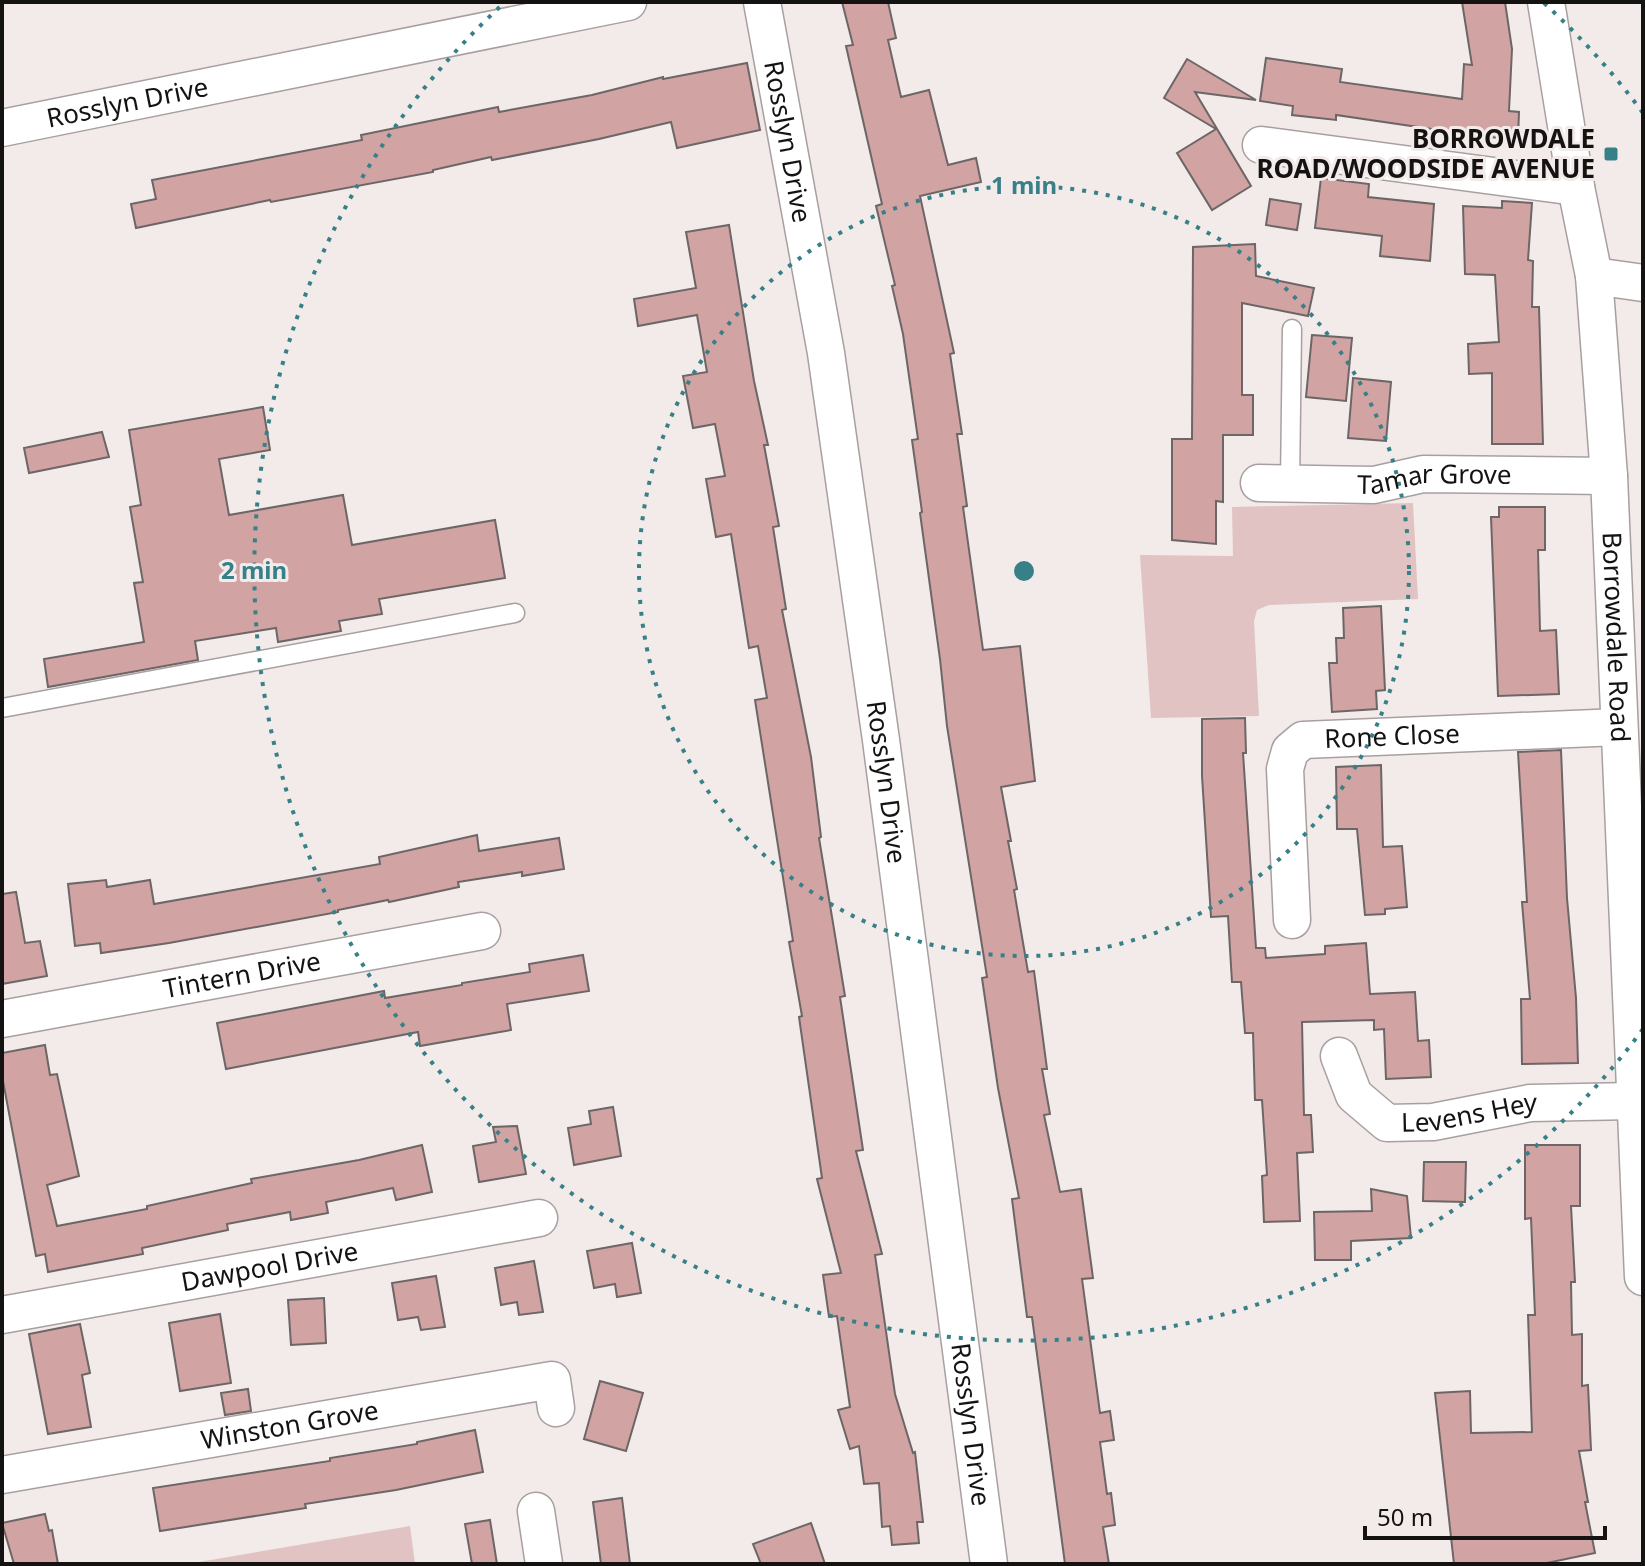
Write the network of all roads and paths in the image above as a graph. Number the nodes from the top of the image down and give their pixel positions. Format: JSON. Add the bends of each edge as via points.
{"nodes":[{"id":1,"x":628,"y":2,"type":"edge"},
{"id":2,"x":762,"y":2,"type":"edge"},
{"id":3,"x":1546,"y":2,"type":"edge"},
{"id":4,"x":2,"y":128,"type":"edge"},
{"id":5,"x":1261,"y":145,"type":"dead end"},
{"id":6,"x":1576,"y":187,"type":"junction"},
{"id":7,"x":1594,"y":276,"type":"junction"},
{"id":8,"x":1643,"y":283,"type":"edge"},
{"id":9,"x":1292,"y":329,"type":"dead end"},
{"id":10,"x":1609,"y":476,"type":"junction"},
{"id":11,"x":1274,"y":484,"type":"joint"},
{"id":12,"x":515,"y":613,"type":"dead end"},
{"id":13,"x":1630,"y":645,"type":"edge"},
{"id":14,"x":2,"y":708,"type":"edge"},
{"id":15,"x":1619,"y":727,"type":"junction"},
{"id":16,"x":1292,"y":920,"type":"dead end"},
{"id":17,"x":482,"y":931,"type":"dead end"},
{"id":18,"x":2,"y":1019,"type":"edge"},
{"id":19,"x":1339,"y":1056,"type":"dead end"},
{"id":20,"x":1634,"y":1101,"type":"junction"},
{"id":21,"x":539,"y":1218,"type":"dead end"},
{"id":22,"x":1643,"y":1277,"type":"edge"},
{"id":23,"x":2,"y":1315,"type":"edge"},
{"id":24,"x":556,"y":1408,"type":"dead end"},
{"id":25,"x":2,"y":1475,"type":"edge"},
{"id":26,"x":536,"y":1511,"type":"dead end"},
{"id":27,"x":544,"y":1564,"type":"edge"},
{"id":28,"x":989,"y":1564,"type":"edge"}],
"edges":[{"from":1,"to":4,"type":"street","name":"Rosslyn Drive"},
{"from":2,"to":28,"type":"street","name":"Rosslyn Drive","via":[[826,353]]},
{"from":3,"to":6,"type":"street","name":"Borrowdale Road"},
{"from":5,"to":6,"type":"street"},
{"from":6,"to":7,"type":"street","name":"Borrowdale Road"},
{"from":7,"to":8,"type":"street"},
{"from":7,"to":10,"type":"street","name":"Borrowdale Road"},
{"from":9,"to":11,"type":"lane"},
{"from":10,"to":11,"type":"street","name":"Tamar Grove","via":[[1423,474],[1374,485]]},
{"from":10,"to":13,"type":"street","name":"Borrowdale Road"},
{"from":12,"to":14,"type":"lane"},
{"from":13,"to":15,"type":"street","name":"Borrowdale Road"},
{"from":15,"to":16,"type":"street","name":"Rone Close","via":[[1303,740],[1290,751],[1285,769]]},
{"from":15,"to":20,"type":"street","name":"Borrowdale Road"},
{"from":17,"to":18,"type":"street","name":"Tintern Drive"},
{"from":19,"to":20,"type":"street","name":"Levens Hey","via":[[1354,1095],[1387,1123],[1433,1122],[1530,1103]]},
{"from":20,"to":22,"type":"street","name":"Borrowdale Road"},
{"from":21,"to":23,"type":"street","name":"Dawpool Drive"},
{"from":24,"to":25,"type":"street","name":"Winston Grove","via":[[552,1380]]},
{"from":26,"to":27,"type":"street"}]}
